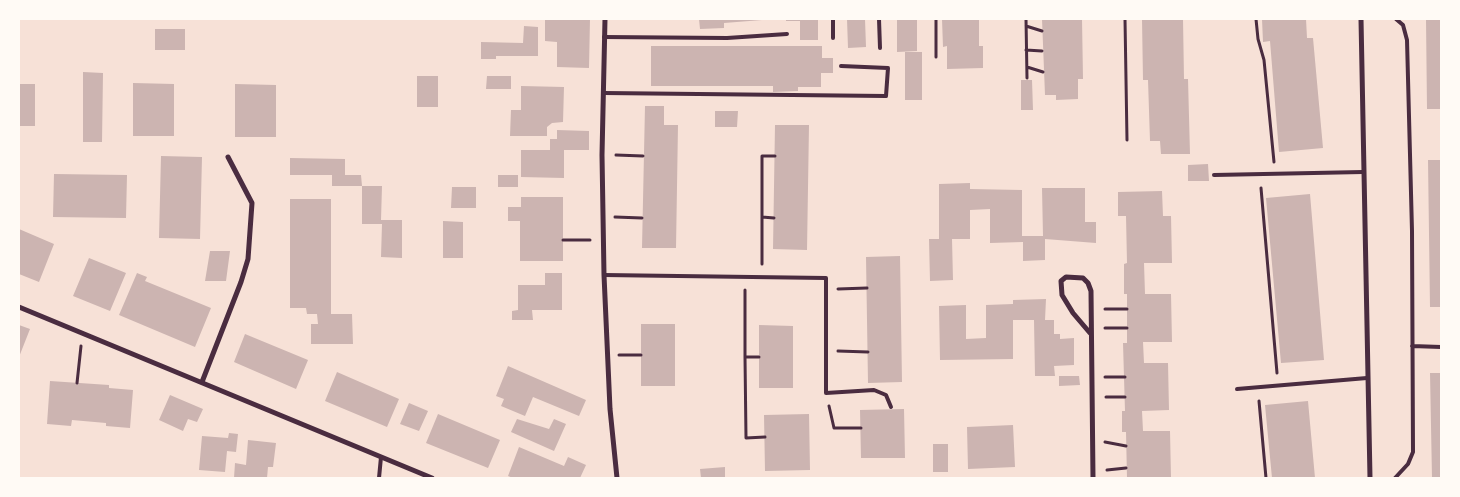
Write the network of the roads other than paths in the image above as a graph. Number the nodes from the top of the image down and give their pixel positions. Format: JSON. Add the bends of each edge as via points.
{"nodes":[{"id":1,"x":605,"y":19,"type":"edge"},
{"id":2,"x":833,"y":19,"type":"edge"},
{"id":3,"x":880,"y":19,"type":"edge"},
{"id":4,"x":1361,"y":19,"type":"edge"},
{"id":5,"x":1396,"y":19,"type":"edge"},
{"id":6,"x":788,"y":34,"type":"dead end"},
{"id":7,"x":604,"y":37,"type":"junction"},
{"id":8,"x":834,"y":38,"type":"dead end"},
{"id":9,"x":880,"y":48,"type":"dead end"},
{"id":10,"x":841,"y":66,"type":"dead end"},
{"id":11,"x":604,"y":93,"type":"junction"},
{"id":12,"x":228,"y":157,"type":"dead end"},
{"id":13,"x":1363,"y":172,"type":"junction"},
{"id":14,"x":1214,"y":175,"type":"dead end"},
{"id":15,"x":604,"y":276,"type":"junction"},
{"id":16,"x":19,"y":307,"type":"edge"},
{"id":17,"x":1090,"y":331,"type":"junction"},
{"id":18,"x":1412,"y":346,"type":"junction"},
{"id":19,"x":1441,"y":347,"type":"edge"},
{"id":20,"x":1367,"y":378,"type":"junction"},
{"id":21,"x":202,"y":382,"type":"junction"},
{"id":22,"x":1237,"y":389,"type":"dead end"},
{"id":23,"x":891,"y":407,"type":"dead end"},
{"id":24,"x":381,"y":457,"type":"junction"},
{"id":25,"x":379,"y":478,"type":"edge"},
{"id":26,"x":432,"y":478,"type":"edge"},
{"id":27,"x":617,"y":478,"type":"edge"},
{"id":28,"x":1094,"y":478,"type":"edge"},
{"id":29,"x":1370,"y":478,"type":"edge"},
{"id":30,"x":1395,"y":478,"type":"edge"}],
"edges":[{"from":1,"to":7,"type":"street"},
{"from":2,"to":8,"type":"lane"},
{"from":3,"to":9,"type":"lane"},
{"from":4,"to":13,"type":"street"},
{"from":5,"to":18,"type":"lane","via":[[1403,25],[1407,40]]},
{"from":6,"to":7,"type":"lane","via":[[727,38]]},
{"from":7,"to":11,"type":"street"},
{"from":10,"to":11,"type":"lane","via":[[888,68],[886,96]]},
{"from":11,"to":15,"type":"street"},
{"from":12,"to":21,"type":"street","via":[[252,203],[248,260]]},
{"from":13,"to":14,"type":"lane"},
{"from":13,"to":20,"type":"street"},
{"from":15,"to":23,"type":"lane","via":[[826,278],[826,393],[874,390],[886,396]]},
{"from":15,"to":27,"type":"street","via":[[606,355]]},
{"from":16,"to":21,"type":"street"},
{"from":17,"to":17,"type":"street","via":[[1072,312],[1062,294],[1062,281],[1066,277],[1077,276],[1088,283],[1092,309]]},
{"from":17,"to":28,"type":"street"},
{"from":18,"to":19,"type":"lane"},
{"from":18,"to":30,"type":"lane","via":[[1413,452],[1408,464]]},
{"from":20,"to":22,"type":"lane"},
{"from":20,"to":29,"type":"street"},
{"from":21,"to":24,"type":"street"},
{"from":24,"to":25,"type":"lane"},
{"from":24,"to":26,"type":"street"}]}
